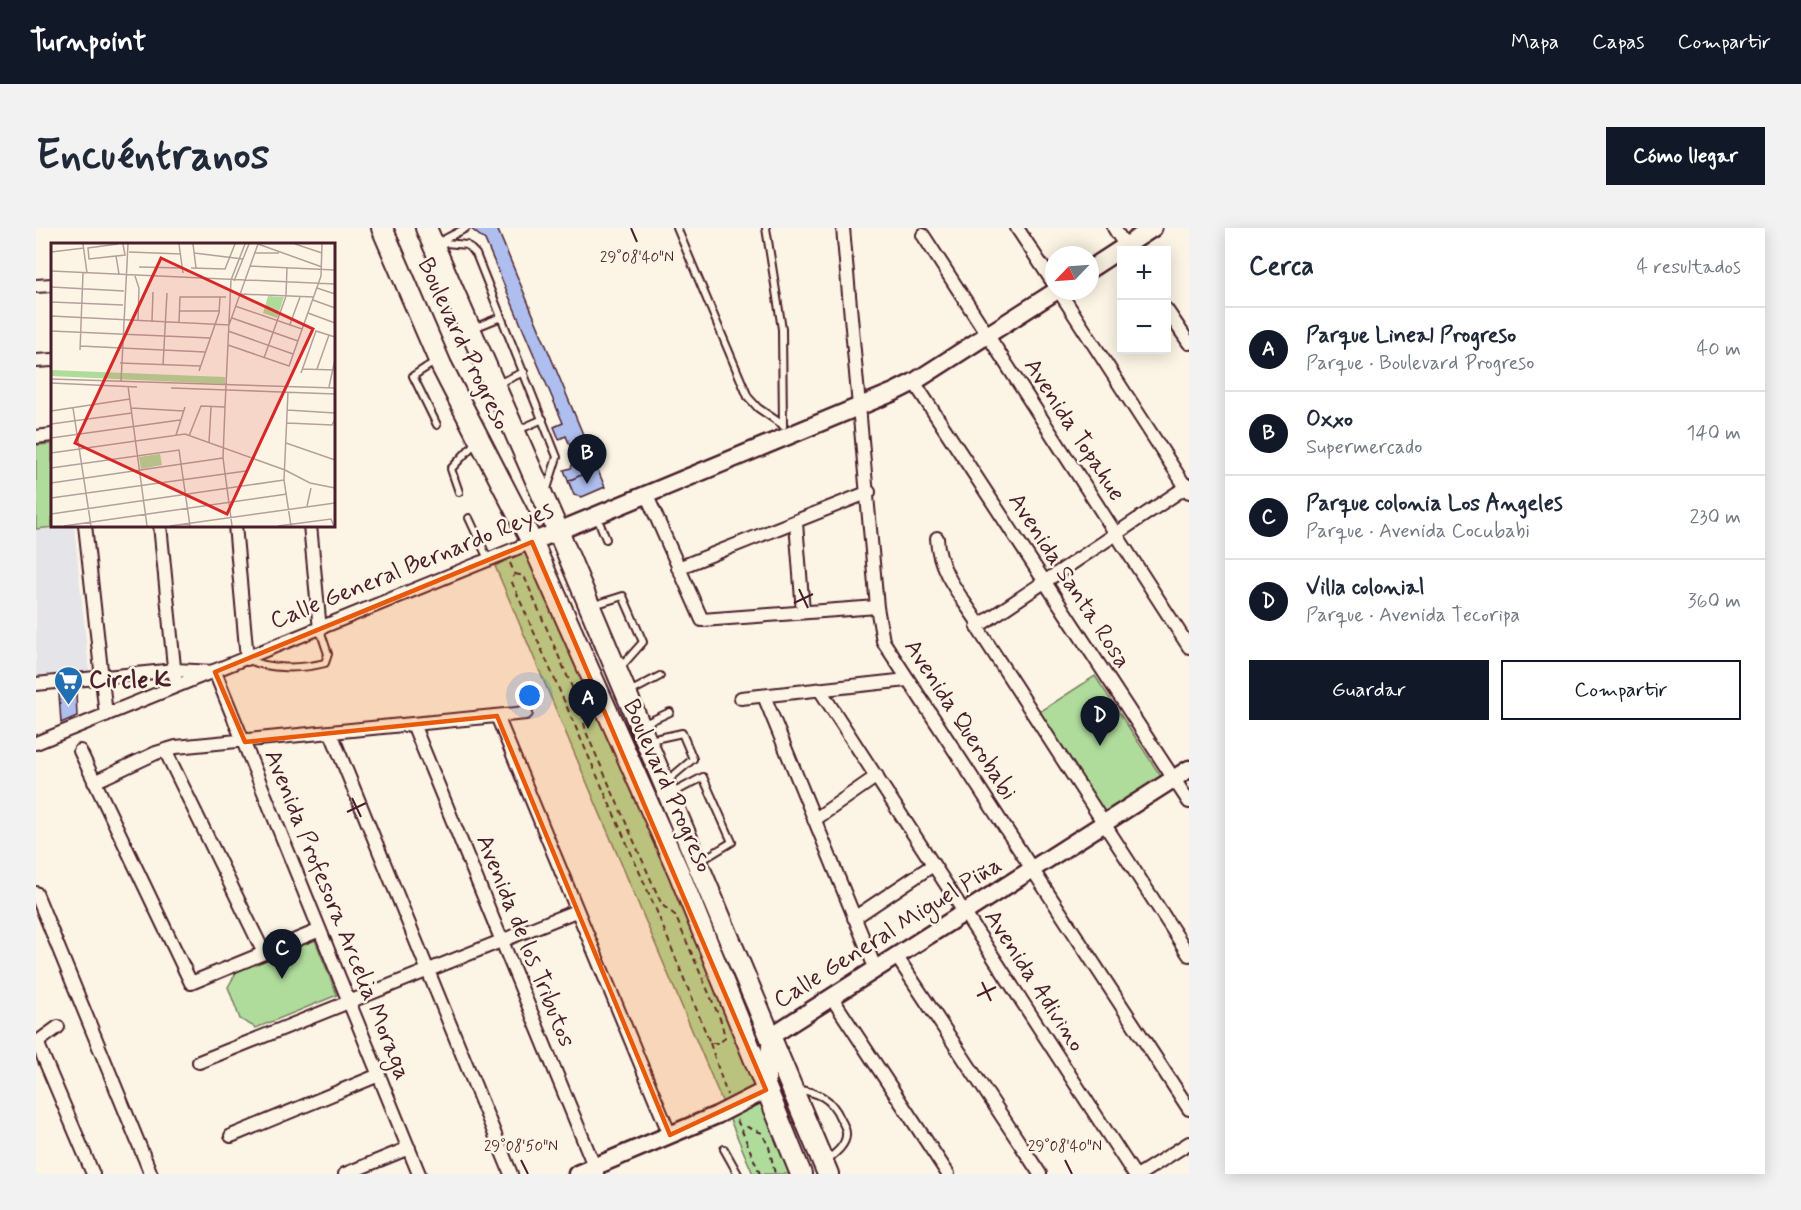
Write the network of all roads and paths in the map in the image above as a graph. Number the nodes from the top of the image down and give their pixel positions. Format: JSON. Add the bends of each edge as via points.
{"nodes":[{"id":1,"x":382,"y":228,"type":"edge"},
{"id":2,"x":466,"y":228,"type":"edge"},
{"id":3,"x":677,"y":228,"type":"edge"},
{"id":4,"x":766,"y":228,"type":"edge"},
{"id":5,"x":843,"y":228,"type":"edge"},
{"id":6,"x":1017,"y":228,"type":"edge"},
{"id":7,"x":1114,"y":228,"type":"edge"},
{"id":8,"x":1153,"y":228,"type":"edge"},
{"id":9,"x":923,"y":235,"type":"dead end"},
{"id":10,"x":433,"y":237,"type":"edge"},
{"id":11,"x":1126,"y":246,"type":"edge"},
{"id":12,"x":1130,"y":246,"type":"edge"},
{"id":13,"x":1117,"y":254,"type":"edge"},
{"id":14,"x":1099,"y":264,"type":"edge"},
{"id":15,"x":1045,"y":270,"type":"edge"},
{"id":16,"x":51,"y":285,"type":"edge"},
{"id":17,"x":36,"y":286,"type":"edge"},
{"id":18,"x":1045,"y":299,"type":"edge"},
{"id":19,"x":1063,"y":300,"type":"edge"},
{"id":20,"x":1171,"y":315,"type":"edge"},
{"id":21,"x":501,"y":317,"type":"junction"},
{"id":22,"x":469,"y":331,"type":"junction"},
{"id":23,"x":988,"y":335,"type":"junction"},
{"id":24,"x":1189,"y":343,"type":"edge"},
{"id":25,"x":439,"y":359,"type":"junction"},
{"id":26,"x":51,"y":360,"type":"edge"},
{"id":27,"x":36,"y":361,"type":"edge"},
{"id":28,"x":524,"y":372,"type":"junction"},
{"id":29,"x":914,"y":382,"type":"junction"},
{"id":30,"x":493,"y":386,"type":"junction"},
{"id":31,"x":861,"y":408,"type":"junction"},
{"id":32,"x":543,"y":419,"type":"junction"},
{"id":33,"x":438,"y":425,"type":"dead end"},
{"id":34,"x":513,"y":432,"type":"junction"},
{"id":35,"x":784,"y":432,"type":"junction"},
{"id":36,"x":51,"y":435,"type":"edge"},
{"id":37,"x":36,"y":437,"type":"edge"},
{"id":38,"x":478,"y":439,"type":"junction"},
{"id":39,"x":1188,"y":488,"type":"edge"},
{"id":40,"x":459,"y":492,"type":"dead end"},
{"id":41,"x":869,"y":492,"type":"junction"},
{"id":42,"x":647,"y":496,"type":"junction"},
{"id":43,"x":543,"y":498,"type":"junction"},
{"id":44,"x":596,"y":516,"type":"junction"},
{"id":45,"x":469,"y":518,"type":"dead end"},
{"id":46,"x":796,"y":523,"type":"junction"},
{"id":47,"x":85,"y":526,"type":"edge"},
{"id":48,"x":160,"y":526,"type":"edge"},
{"id":49,"x":235,"y":526,"type":"edge"},
{"id":50,"x":310,"y":526,"type":"edge"},
{"id":51,"x":558,"y":531,"type":"junction"},
{"id":52,"x":1115,"y":533,"type":"junction"},
{"id":53,"x":937,"y":538,"type":"dead end"},
{"id":54,"x":606,"y":539,"type":"dead end"},
{"id":55,"x":532,"y":542,"type":"junction"},
{"id":56,"x":488,"y":559,"type":"junction"},
{"id":57,"x":678,"y":568,"type":"junction"},
{"id":58,"x":1044,"y":580,"type":"junction"},
{"id":59,"x":590,"y":606,"type":"junction"},
{"id":60,"x":877,"y":607,"type":"junction"},
{"id":61,"x":803,"y":612,"type":"junction"},
{"id":62,"x":978,"y":625,"type":"junction"},
{"id":63,"x":320,"y":630,"type":"junction"},
{"id":64,"x":1189,"y":647,"type":"edge"},
{"id":65,"x":247,"y":659,"type":"junction"},
{"id":66,"x":175,"y":670,"type":"junction"},
{"id":67,"x":617,"y":671,"type":"junction"},
{"id":68,"x":215,"y":672,"type":"junction"},
{"id":69,"x":660,"y":676,"type":"dead end"},
{"id":70,"x":102,"y":677,"type":"junction"},
{"id":71,"x":907,"y":680,"type":"junction"},
{"id":72,"x":36,"y":684,"type":"edge"},
{"id":73,"x":176,"y":687,"type":"junction"},
{"id":74,"x":820,"y":690,"type":"junction"},
{"id":75,"x":627,"y":693,"type":"junction"},
{"id":76,"x":764,"y":696,"type":"junction"},
{"id":77,"x":741,"y":698,"type":"dead end"},
{"id":78,"x":670,"y":712,"type":"dead end"},
{"id":79,"x":526,"y":713,"type":"dead end"},
{"id":80,"x":106,"y":716,"type":"junction"},
{"id":81,"x":497,"y":716,"type":"junction"},
{"id":82,"x":413,"y":724,"type":"junction"},
{"id":83,"x":330,"y":733,"type":"junction"},
{"id":84,"x":644,"y":733,"type":"junction"},
{"id":85,"x":245,"y":742,"type":"junction"},
{"id":86,"x":36,"y":743,"type":"edge"},
{"id":87,"x":165,"y":750,"type":"junction"},
{"id":88,"x":80,"y":751,"type":"dead end"},
{"id":89,"x":1189,"y":769,"type":"edge"},
{"id":90,"x":877,"y":776,"type":"junction"},
{"id":91,"x":1174,"y":778,"type":"junction"},
{"id":92,"x":94,"y":782,"type":"junction"},
{"id":93,"x":667,"y":789,"type":"junction"},
{"id":94,"x":1189,"y":802,"type":"edge"},
{"id":95,"x":814,"y":820,"type":"junction"},
{"id":96,"x":1103,"y":824,"type":"junction"},
{"id":97,"x":699,"y":863,"type":"junction"},
{"id":98,"x":933,"y":865,"type":"junction"},
{"id":99,"x":1034,"y":869,"type":"junction"},
{"id":100,"x":36,"y":893,"type":"edge"},
{"id":101,"x":576,"y":911,"type":"junction"},
{"id":102,"x":965,"y":914,"type":"junction"},
{"id":103,"x":854,"y":918,"type":"junction"},
{"id":104,"x":320,"y":930,"type":"junction"},
{"id":105,"x":502,"y":939,"type":"junction"},
{"id":106,"x":264,"y":953,"type":"junction"},
{"id":107,"x":1189,"y":955,"type":"edge"},
{"id":108,"x":897,"y":957,"type":"junction"},
{"id":109,"x":427,"y":970,"type":"junction"},
{"id":110,"x":876,"y":970,"type":"junction"},
{"id":111,"x":731,"y":998,"type":"junction"},
{"id":112,"x":832,"y":998,"type":"junction"},
{"id":113,"x":350,"y":1002,"type":"junction"},
{"id":114,"x":58,"y":1027,"type":"dead end"},
{"id":115,"x":771,"y":1036,"type":"junction"},
{"id":116,"x":710,"y":1042,"type":"junction"},
{"id":117,"x":36,"y":1043,"type":"edge"},
{"id":118,"x":200,"y":1062,"type":"dead end"},
{"id":119,"x":379,"y":1075,"type":"junction"},
{"id":120,"x":724,"y":1086,"type":"dead end"},
{"id":121,"x":793,"y":1089,"type":"junction"},
{"id":122,"x":766,"y":1090,"type":"junction"},
{"id":123,"x":1189,"y":1109,"type":"edge"},
{"id":124,"x":670,"y":1135,"type":"junction"},
{"id":125,"x":812,"y":1135,"type":"junction"},
{"id":126,"x":231,"y":1136,"type":"dead end"},
{"id":127,"x":1189,"y":1143,"type":"edge"},
{"id":128,"x":409,"y":1148,"type":"junction"},
{"id":129,"x":724,"y":1149,"type":"dead end"},
{"id":130,"x":826,"y":1169,"type":"edge"},
{"id":131,"x":596,"y":1170,"type":"edge"},
{"id":132,"x":93,"y":1174,"type":"edge"},
{"id":133,"x":151,"y":1174,"type":"edge"},
{"id":134,"x":345,"y":1174,"type":"edge"},
{"id":135,"x":419,"y":1174,"type":"edge"},
{"id":136,"x":511,"y":1174,"type":"edge"},
{"id":137,"x":577,"y":1174,"type":"edge"},
{"id":138,"x":738,"y":1174,"type":"edge"},
{"id":139,"x":760,"y":1174,"type":"edge"},
{"id":140,"x":775,"y":1174,"type":"edge"},
{"id":141,"x":801,"y":1174,"type":"edge"},
{"id":142,"x":948,"y":1174,"type":"edge"},
{"id":143,"x":1040,"y":1174,"type":"edge"},
{"id":144,"x":1134,"y":1174,"type":"edge"},
{"id":145,"x":1140,"y":1174,"type":"edge"}],
"edges":[{"from":1,"to":25,"type":"main road","name":"Boulevard Progreso"},
{"from":2,"to":10,"type":"lane"},
{"from":3,"to":35,"type":"lane","via":[[748,398]]},
{"from":4,"to":35,"type":"lane","via":[[782,329]]},
{"from":5,"to":31,"type":"street","name":"Avenida Querobabi"},
{"from":6,"to":15,"type":"street"},
{"from":7,"to":11,"type":"street"},
{"from":8,"to":12,"type":"street"},
{"from":9,"to":23,"type":"street","name":"Avenida Topahue"},
{"from":10,"to":21,"type":"lane","via":[[472,248]]},
{"from":10,"to":22,"type":"main road","name":"Boulevard Progreso"},
{"from":13,"to":14,"type":"street"},
{"from":16,"to":17,"type":"street"},
{"from":18,"to":23,"type":"street","name":"Calle General Bernardo Reyes"},
{"from":19,"to":39,"type":"street"},
{"from":20,"to":24,"type":"street"},
{"from":21,"to":22,"type":"lane"},
{"from":21,"to":28,"type":"lane"},
{"from":22,"to":30,"type":"main road","name":"Boulevard Progreso"},
{"from":23,"to":29,"type":"street","name":"Calle General Bernardo Reyes"},
{"from":23,"to":52,"type":"street","name":"Avenida Topahue"},
{"from":25,"to":33,"type":"lane","via":[[413,376]]},
{"from":25,"to":38,"type":"main road","name":"Boulevard Progreso"},
{"from":26,"to":27,"type":"street"},
{"from":28,"to":30,"type":"lane"},
{"from":28,"to":32,"type":"lane"},
{"from":29,"to":31,"type":"street","name":"Calle General Bernardo Reyes"},
{"from":29,"to":58,"type":"street","name":"Avenida Santa Rosa"},
{"from":30,"to":34,"type":"main road","name":"Boulevard Progreso"},
{"from":31,"to":35,"type":"street","name":"Calle General Bernardo Reyes"},
{"from":31,"to":41,"type":"street","name":"Avenida Querobabi"},
{"from":32,"to":34,"type":"lane"},
{"from":32,"to":43,"type":"lane","via":[[558,461]]},
{"from":34,"to":43,"type":"main road","name":"Boulevard Progreso"},
{"from":35,"to":42,"type":"street","name":"Calle General Bernardo Reyes"},
{"from":36,"to":37,"type":"street"},
{"from":38,"to":40,"type":"lane","via":[[451,469]]},
{"from":38,"to":55,"type":"main road","name":"Boulevard Progreso"},
{"from":39,"to":52,"type":"street"},
{"from":41,"to":46,"type":"street"},
{"from":41,"to":60,"type":"street","name":"Avenida Querobabi"},
{"from":42,"to":44,"type":"street","name":"Calle General Bernardo Reyes"},
{"from":42,"to":57,"type":"street"},
{"from":43,"to":51,"type":"main road","name":"Boulevard Progreso"},
{"from":44,"to":51,"type":"street","name":"Calle General Bernardo Reyes"},
{"from":44,"to":54,"type":"lane"},
{"from":45,"to":56,"type":"lane"},
{"from":46,"to":57,"type":"street"},
{"from":46,"to":61,"type":"street"},
{"from":47,"to":70,"type":"street"},
{"from":48,"to":66,"type":"street"},
{"from":49,"to":65,"type":"street"},
{"from":50,"to":63,"type":"street"},
{"from":51,"to":55,"type":"street","name":"Calle General Bernardo Reyes"},
{"from":51,"to":59,"type":"main road","name":"Boulevard Progreso"},
{"from":52,"to":58,"type":"street"},
{"from":52,"to":64,"type":"street","name":"Avenida Topahue"},
{"from":53,"to":62,"type":"street","via":[[942,567]]},
{"from":55,"to":56,"type":"street","name":"Calle General Bernardo Reyes"},
{"from":55,"to":111,"type":"main road","name":"Boulevard Progreso"},
{"from":56,"to":63,"type":"street","name":"Calle General Bernardo Reyes"},
{"from":57,"to":61,"type":"street","via":[[698,615],[705,621]]},
{"from":58,"to":62,"type":"street"},
{"from":58,"to":91,"type":"street","name":"Avenida Santa Rosa"},
{"from":59,"to":67,"type":"main road","name":"Boulevard Progreso"},
{"from":59,"to":67,"type":"lane","via":[[623,596],[643,642]]},
{"from":60,"to":61,"type":"street"},
{"from":60,"to":71,"type":"street","name":"Avenida Querobabi","via":[[883,642]]},
{"from":62,"to":96,"type":"street"},
{"from":63,"to":65,"type":"street","name":"Calle General Bernardo Reyes"},
{"from":63,"to":65,"type":"lane","via":[[328,654],[325,663],[276,667]]},
{"from":65,"to":68,"type":"street","name":"Calle General Bernardo Reyes"},
{"from":66,"to":68,"type":"street"},
{"from":66,"to":70,"type":"street"},
{"from":66,"to":73,"type":"street"},
{"from":67,"to":75,"type":"main road","name":"Boulevard Progreso"},
{"from":68,"to":73,"type":"street","name":"Calle General Bernardo Reyes"},
{"from":68,"to":85,"type":"street","name":"Avenida Profesora Arcelia Moraga"},
{"from":69,"to":75,"type":"lane"},
{"from":70,"to":72,"type":"street"},
{"from":70,"to":80,"type":"street"},
{"from":71,"to":74,"type":"street"},
{"from":71,"to":99,"type":"street","name":"Avenida Querobabi"},
{"from":73,"to":80,"type":"street","name":"Calle General Bernardo Reyes"},
{"from":74,"to":76,"type":"street"},
{"from":74,"to":90,"type":"street","name":"Avenida Adivino"},
{"from":75,"to":84,"type":"main road","name":"Boulevard Progreso"},
{"from":76,"to":77,"type":"street"},
{"from":76,"to":95,"type":"street"},
{"from":78,"to":84,"type":"lane"},
{"from":79,"to":81,"type":"street"},
{"from":80,"to":86,"type":"street","name":"Calle General Bernardo Reyes"},
{"from":81,"to":82,"type":"street"},
{"from":81,"to":101,"type":"street"},
{"from":82,"to":83,"type":"street"},
{"from":82,"to":105,"type":"street","name":"Avenida de los Tributos"},
{"from":83,"to":85,"type":"street"},
{"from":83,"to":109,"type":"street"},
{"from":84,"to":93,"type":"main road","name":"Boulevard Progreso"},
{"from":84,"to":93,"type":"lane","via":[[682,732],[693,759]]},
{"from":85,"to":87,"type":"street"},
{"from":85,"to":104,"type":"street","name":"Avenida Profesora Arcelia Moraga"},
{"from":87,"to":92,"type":"street"},
{"from":87,"to":106,"type":"street"},
{"from":88,"to":92,"type":"street"},
{"from":89,"to":91,"type":"street","name":"Calle General Miguel Piña"},
{"from":90,"to":95,"type":"street"},
{"from":90,"to":98,"type":"street","name":"Avenida Adivino"},
{"from":91,"to":94,"type":"street","name":"Avenida Santa Rosa"},
{"from":91,"to":96,"type":"street","name":"Calle General Miguel Piña"},
{"from":92,"to":106,"type":"street","via":[[191,983]]},
{"from":93,"to":97,"type":"main road","name":"Boulevard Progreso"},
{"from":93,"to":97,"type":"lane","via":[[703,777],[732,842]]},
{"from":95,"to":103,"type":"street"},
{"from":96,"to":99,"type":"street","name":"Calle General Miguel Piña"},
{"from":96,"to":107,"type":"street"},
{"from":97,"to":115,"type":"main road","name":"Boulevard Progreso"},
{"from":98,"to":102,"type":"street","name":"Avenida Adivino"},
{"from":98,"to":103,"type":"street"},
{"from":99,"to":102,"type":"street","name":"Calle General Miguel Piña"},
{"from":99,"to":123,"type":"street","name":"Avenida Querobabi"},
{"from":100,"to":133,"type":"street"},
{"from":101,"to":105,"type":"street"},
{"from":101,"to":124,"type":"street"},
{"from":102,"to":108,"type":"street","name":"Calle General Miguel Piña"},
{"from":102,"to":144,"type":"street","name":"Avenida Adivino"},
{"from":103,"to":110,"type":"street"},
{"from":104,"to":106,"type":"street"},
{"from":104,"to":113,"type":"street","name":"Avenida Profesora Arcelia Moraga"},
{"from":105,"to":109,"type":"street"},
{"from":105,"to":131,"type":"street","name":"Avenida de los Tributos"},
{"from":108,"to":110,"type":"street","name":"Calle General Miguel Piña"},
{"from":108,"to":143,"type":"street"},
{"from":109,"to":113,"type":"street"},
{"from":109,"to":136,"type":"street"},
{"from":110,"to":112,"type":"street","name":"Calle General Miguel Piña"},
{"from":111,"to":115,"type":"main road"},
{"from":111,"to":122,"type":"main road","name":"Boulevard Progreso"},
{"from":112,"to":115,"type":"street","name":"Calle General Miguel Piña"},
{"from":112,"to":142,"type":"street"},
{"from":113,"to":118,"type":"street"},
{"from":113,"to":119,"type":"street","name":"Avenida Profesora Arcelia Moraga"},
{"from":114,"to":117,"type":"street"},
{"from":115,"to":121,"type":"main road","name":"Boulevard Progreso"},
{"from":115,"to":122,"type":"street","name":"Calle General Miguel Piña"},
{"from":116,"to":116,"type":"path","via":[[511,580],[515,574],[525,576],[581,708],[586,732],[662,905],[675,915],[721,1021],[725,1036],[720,1043]]},
{"from":116,"to":120,"type":"path"},
{"from":117,"to":132,"type":"street"},
{"from":119,"to":126,"type":"street"},
{"from":119,"to":128,"type":"street","name":"Avenida Profesora Arcelia Moraga"},
{"from":121,"to":125,"type":"main road","name":"Boulevard Progreso"},
{"from":121,"to":130,"type":"lane","via":[[823,1095],[843,1124],[847,1135],[844,1143]]},
{"from":122,"to":124,"type":"street"},
{"from":122,"to":125,"type":"main road"},
{"from":122,"to":141,"type":"main road","name":"Boulevard Progreso"},
{"from":124,"to":131,"type":"street"},
{"from":125,"to":130,"type":"main road","name":"Boulevard Progreso"},
{"from":127,"to":145,"type":"street"},
{"from":128,"to":134,"type":"street"},
{"from":128,"to":135,"type":"street","name":"Avenida Profesora Arcelia Moraga"},
{"from":129,"to":138,"type":"lane"},
{"from":131,"to":137,"type":"street"},
{"from":139,"to":140,"type":"path","via":[[742,1131],[747,1127],[762,1133],[770,1147]]}]}
